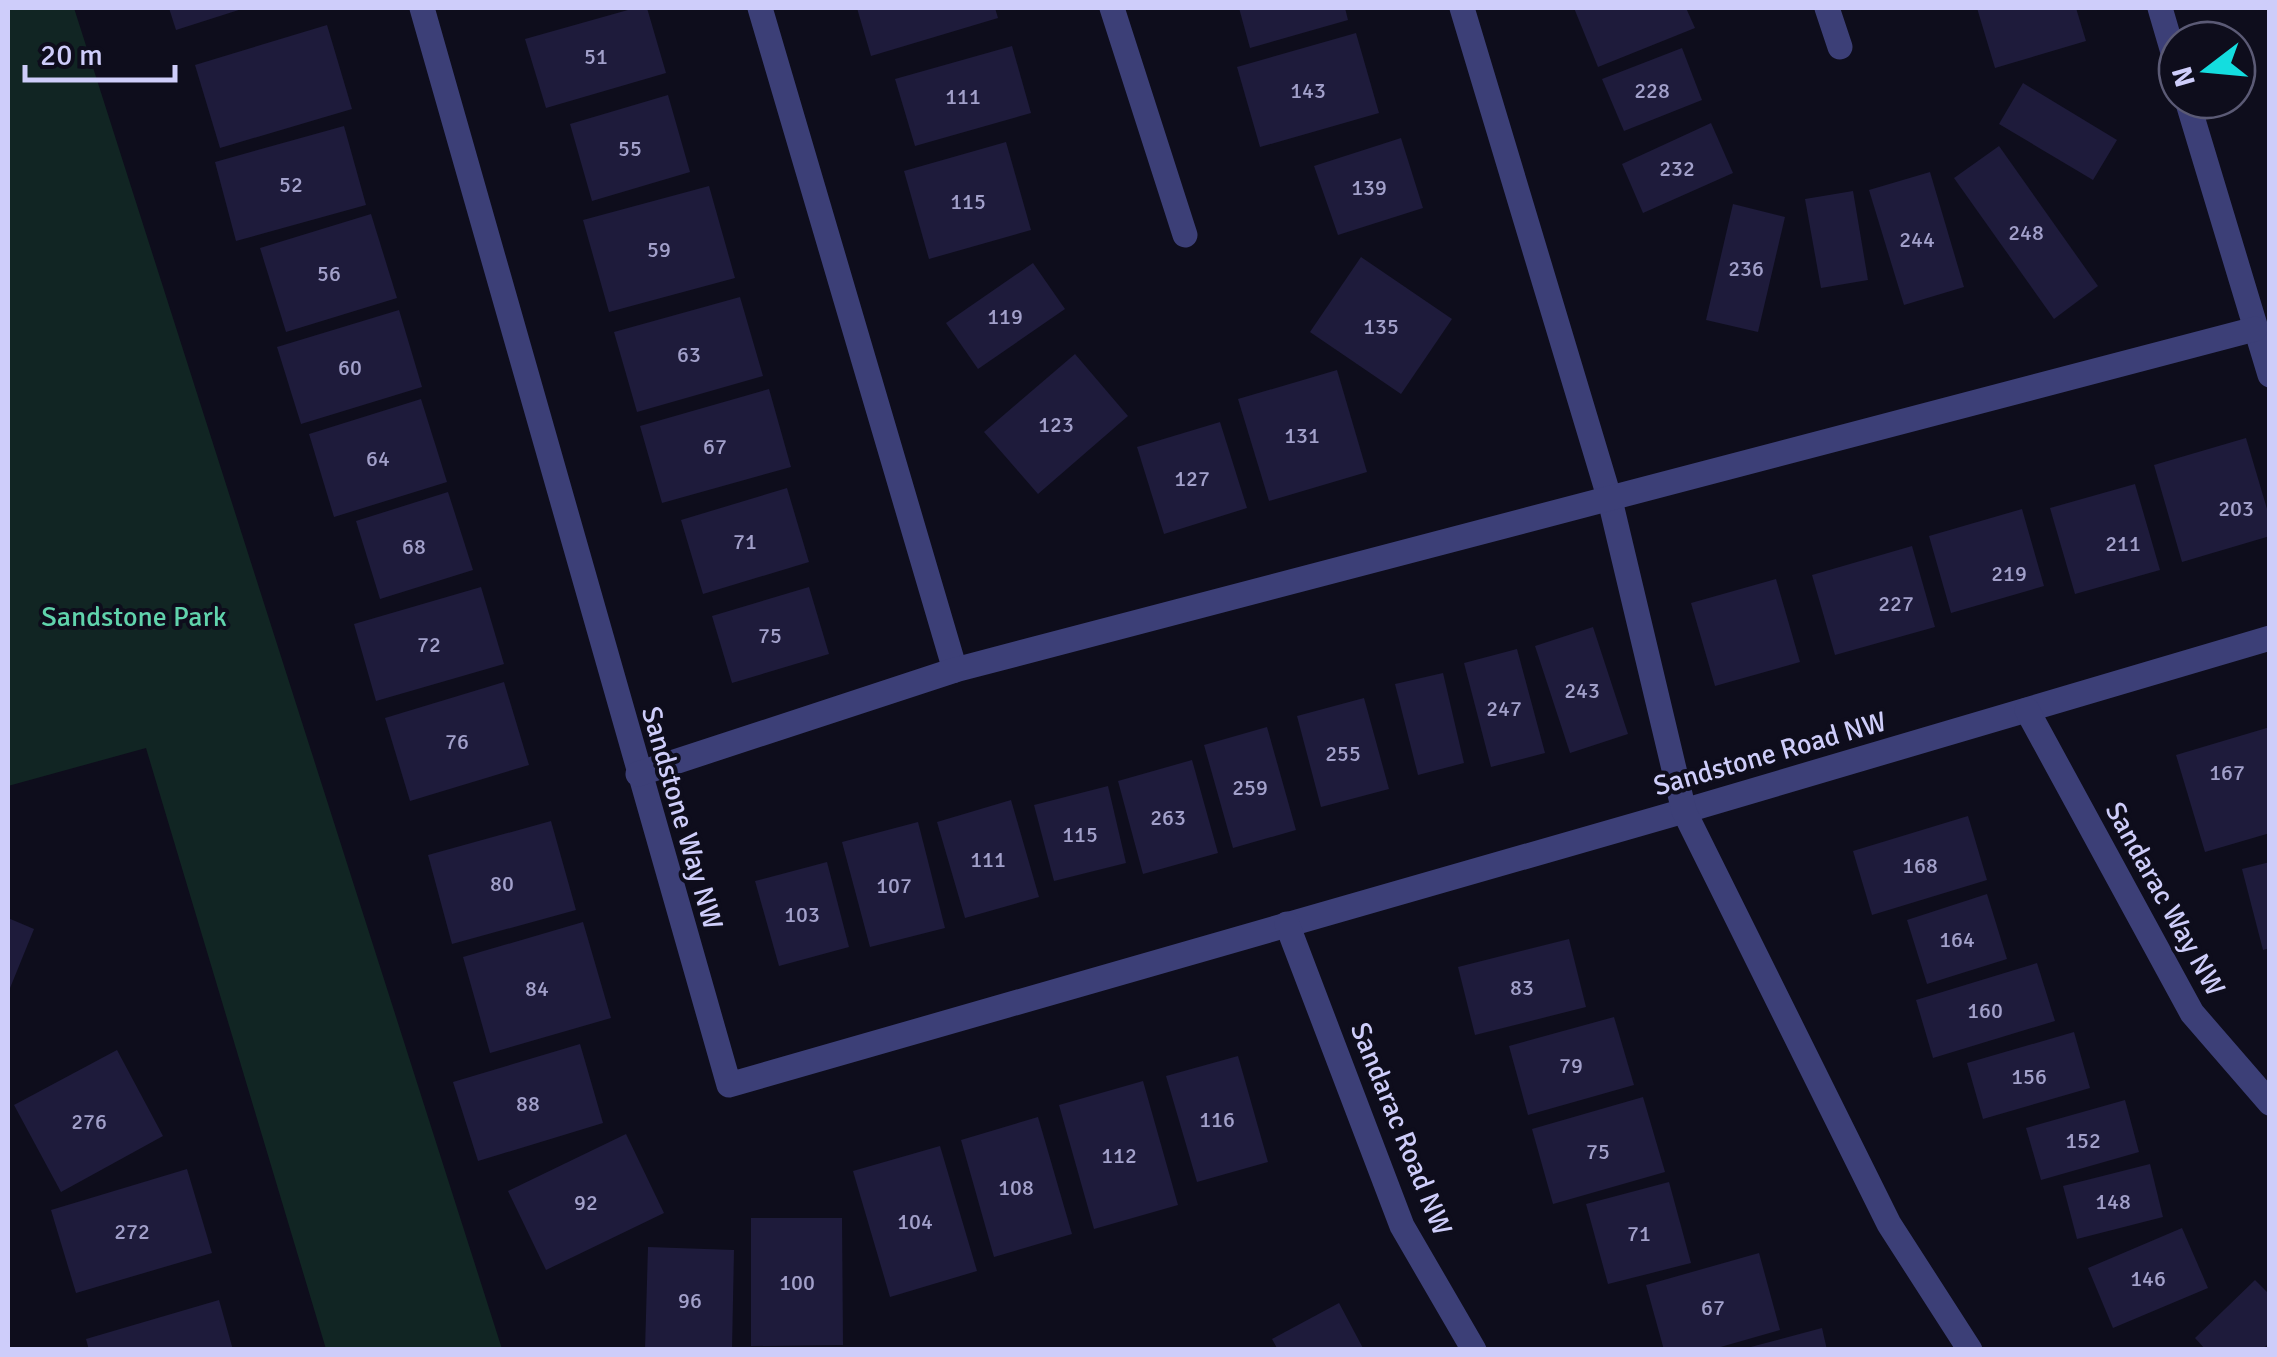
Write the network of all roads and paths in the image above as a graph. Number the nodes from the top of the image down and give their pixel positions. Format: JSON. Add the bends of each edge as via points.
{"nodes":[{"id":1,"x":422,"y":8,"type":"edge"},
{"id":2,"x":760,"y":8,"type":"edge"},
{"id":3,"x":1112,"y":8,"type":"edge"},
{"id":4,"x":1462,"y":8,"type":"edge"},
{"id":5,"x":1827,"y":8,"type":"edge"},
{"id":6,"x":1840,"y":47,"type":"dead end"},
{"id":7,"x":2193,"y":120,"type":"edge"},
{"id":8,"x":1185,"y":235,"type":"dead end"},
{"id":9,"x":2255,"y":329,"type":"junction"},
{"id":10,"x":2270,"y":375,"type":"edge"},
{"id":11,"x":1610,"y":500,"type":"junction"},
{"id":12,"x":2270,"y":638,"type":"edge"},
{"id":13,"x":956,"y":670,"type":"junction"},
{"id":14,"x":2027,"y":710,"type":"junction"},
{"id":15,"x":638,"y":774,"type":"junction"},
{"id":16,"x":1684,"y":811,"type":"junction"},
{"id":17,"x":1288,"y":924,"type":"junction"},
{"id":18,"x":2270,"y":1104,"type":"edge"},
{"id":19,"x":1474,"y":1350,"type":"edge"},
{"id":20,"x":1970,"y":1350,"type":"edge"}],
"edges":[{"from":1,"to":15,"type":"street","name":"Sandstone Way NW"},
{"from":2,"to":13,"type":"street"},
{"from":3,"to":8,"type":"street"},
{"from":4,"to":11,"type":"street"},
{"from":5,"to":6,"type":"street"},
{"from":7,"to":9,"type":"street"},
{"from":9,"to":10,"type":"street"},
{"from":9,"to":11,"type":"street"},
{"from":11,"to":13,"type":"street"},
{"from":11,"to":16,"type":"street"},
{"from":12,"to":14,"type":"street","name":"Sandstone Road NW"},
{"from":13,"to":15,"type":"street"},
{"from":14,"to":16,"type":"street","name":"Sandstone Road NW"},
{"from":14,"to":18,"type":"street","name":"Sandarac Way NW","via":[[2192,1013]]},
{"from":15,"to":17,"type":"street","name":"Sandstone Way NW","via":[[729,1085]]},
{"from":16,"to":17,"type":"street","name":"Sandstone Road NW"},
{"from":16,"to":20,"type":"street","via":[[1889,1224]]},
{"from":17,"to":19,"type":"street","name":"Sandarac Road NW","via":[[1402,1226]]}]}
